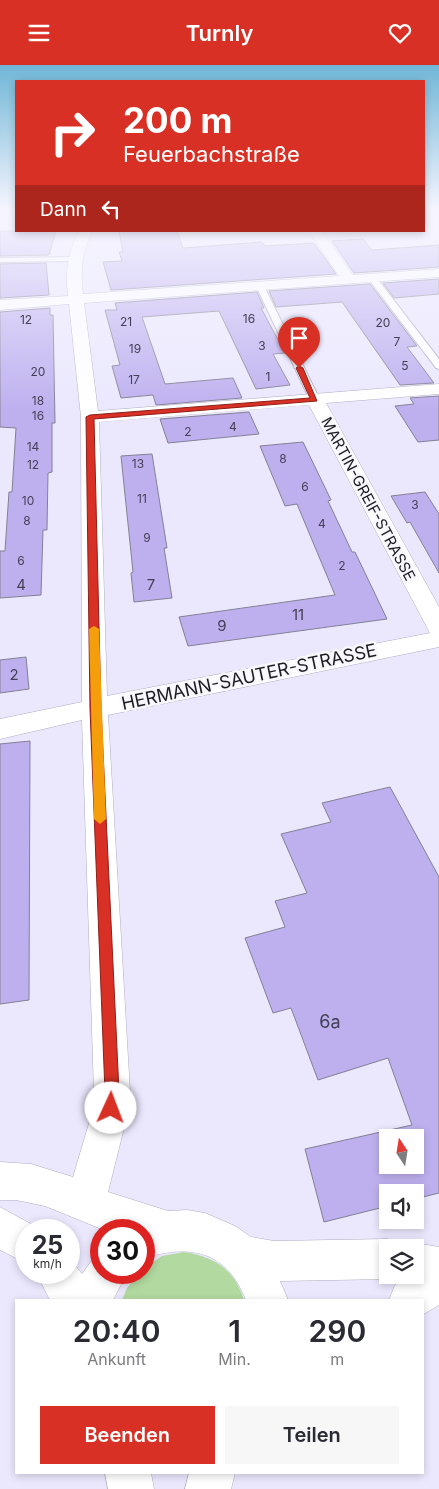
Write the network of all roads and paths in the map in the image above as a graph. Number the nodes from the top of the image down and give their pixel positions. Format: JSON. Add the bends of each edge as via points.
{"nodes":[{"id":1,"x":72,"y":276,"type":"edge"},
{"id":2,"x":347,"y":276,"type":"edge"},
{"id":3,"x":401,"y":276,"type":"edge"},
{"id":4,"x":373,"y":279,"type":"junction"},
{"id":5,"x":350,"y":281,"type":"junction"},
{"id":6,"x":261,"y":288,"type":"junction"},
{"id":7,"x":76,"y":301,"type":"junction"},
{"id":8,"x":0,"y":305,"type":"edge"},
{"id":9,"x":439,"y":366,"type":"edge"},
{"id":10,"x":439,"y":389,"type":"edge"},
{"id":11,"x":314,"y":400,"type":"junction"},
{"id":12,"x":90,"y":417,"type":"junction"},
{"id":13,"x":439,"y":628,"type":"edge"},
{"id":14,"x":439,"y":639,"type":"edge"},
{"id":15,"x":95,"y":709,"type":"junction"},
{"id":16,"x":0,"y":729,"type":"edge"},
{"id":17,"x":0,"y":1181,"type":"edge"},
{"id":18,"x":87,"y":1201,"type":"junction"},
{"id":19,"x":122,"y":1219,"type":"edge"},
{"id":20,"x":0,"y":1227,"type":"edge"},
{"id":21,"x":155,"y":1234,"type":"edge"},
{"id":22,"x":15,"y":1236,"type":"edge"},
{"id":23,"x":243,"y":1256,"type":"junction"},
{"id":24,"x":379,"y":1259,"type":"edge"},
{"id":25,"x":424,"y":1264,"type":"edge"},
{"id":26,"x":439,"y":1267,"type":"edge"},
{"id":27,"x":439,"y":1282,"type":"edge"},
{"id":28,"x":64,"y":1284,"type":"edge"},
{"id":29,"x":99,"y":1284,"type":"edge"},
{"id":30,"x":74,"y":1299,"type":"edge"},
{"id":31,"x":92,"y":1299,"type":"edge"},
{"id":32,"x":267,"y":1299,"type":"edge"},
{"id":33,"x":412,"y":1299,"type":"edge"},
{"id":34,"x":128,"y":1474,"type":"edge"},
{"id":35,"x":212,"y":1474,"type":"edge"},
{"id":36,"x":131,"y":1489,"type":"edge"},
{"id":37,"x":208,"y":1489,"type":"edge"}],
"edges":[{"from":1,"to":7,"type":"street"},
{"from":2,"to":5,"type":"street"},
{"from":3,"to":4,"type":"street"},
{"from":4,"to":5,"type":"street"},
{"from":4,"to":9,"type":"lane"},
{"from":5,"to":6,"type":"street"},
{"from":6,"to":7,"type":"street"},
{"from":6,"to":11,"type":"lane","name":"MARTIN-GREIF-STRASSE"},
{"from":7,"to":8,"type":"street"},
{"from":7,"to":12,"type":"street"},
{"from":10,"to":11,"type":"street"},
{"from":11,"to":12,"type":"street"},
{"from":11,"to":13,"type":"street","name":"MARTIN-GREIF-STRASSE"},
{"from":12,"to":15,"type":"street"},
{"from":14,"to":15,"type":"street","name":"HERMANN-SAUTER-STRASSE"},
{"from":15,"to":16,"type":"street","name":"HERMANN-SAUTER-STRASSE"},
{"from":15,"to":18,"type":"street","via":[[112,1092],[107,1126]]},
{"from":17,"to":18,"type":"street","via":[[13,1180],[49,1187]]},
{"from":18,"to":19,"type":"street"},
{"from":20,"to":22,"type":"street"},
{"from":21,"to":23,"type":"street","via":[[192,1229],[220,1238]]},
{"from":23,"to":24,"type":"street","via":[[274,1261]]},
{"from":23,"to":32,"type":"street","via":[[261,1281]]},
{"from":25,"to":26,"type":"street"},
{"from":27,"to":33,"type":"street"},
{"from":28,"to":30,"type":"street"},
{"from":29,"to":31,"type":"street"},
{"from":34,"to":36,"type":"street"},
{"from":35,"to":37,"type":"street"}]}
